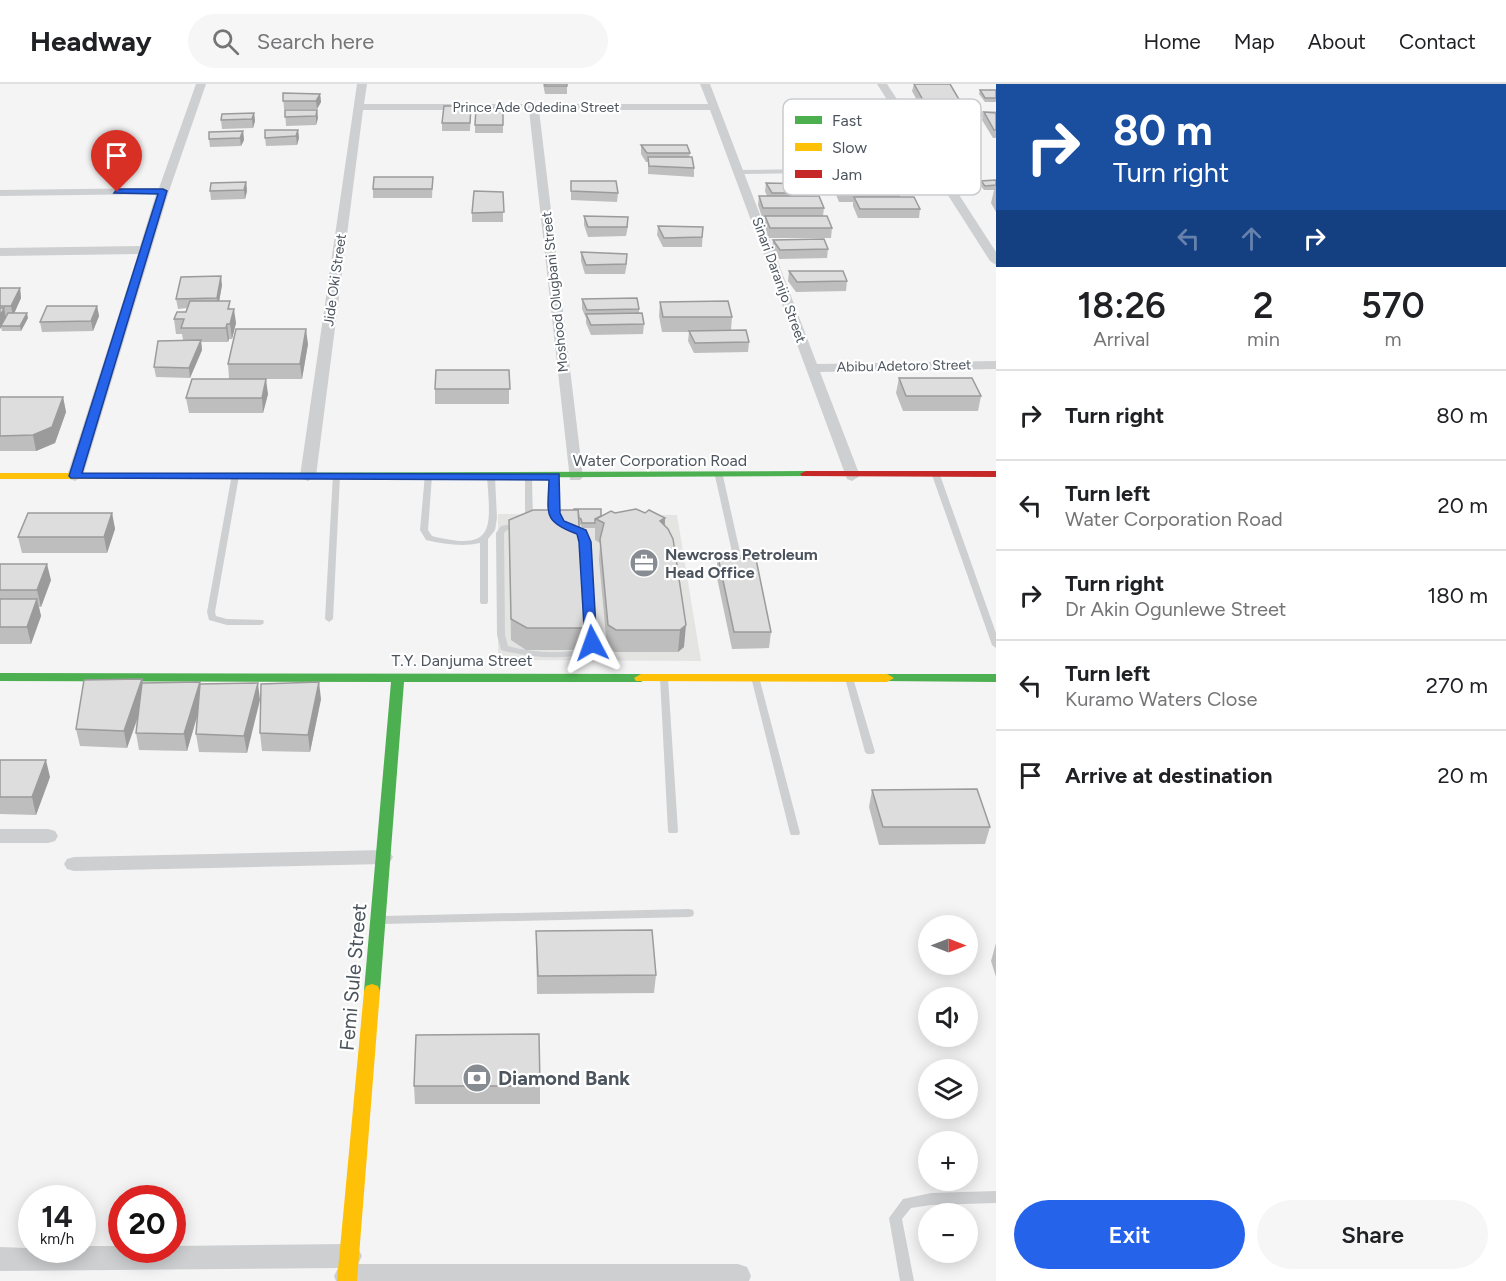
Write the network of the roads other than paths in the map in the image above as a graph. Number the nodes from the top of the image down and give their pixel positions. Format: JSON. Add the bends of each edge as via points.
{"nodes":[{"id":1,"x":201,"y":84,"type":"edge"},
{"id":2,"x":362,"y":84,"type":"edge"},
{"id":3,"x":705,"y":84,"type":"edge"},
{"id":4,"x":882,"y":84,"type":"edge"},
{"id":5,"x":892,"y":99,"type":"edge"},
{"id":6,"x":358,"y":107,"type":"junction"},
{"id":7,"x":534,"y":107,"type":"junction"},
{"id":8,"x":714,"y":107,"type":"junction"},
{"id":9,"x":981,"y":114,"type":"edge"},
{"id":10,"x":996,"y":114,"type":"edge"},
{"id":11,"x":783,"y":171,"type":"edge"},
{"id":12,"x":739,"y":172,"type":"junction"},
{"id":13,"x":163,"y":191,"type":"junction"},
{"id":14,"x":0,"y":192,"type":"edge"},
{"id":15,"x":954,"y":195,"type":"edge"},
{"id":16,"x":145,"y":250,"type":"junction"},
{"id":17,"x":0,"y":252,"type":"edge"},
{"id":18,"x":996,"y":261,"type":"edge"},
{"id":19,"x":996,"y":365,"type":"edge"},
{"id":20,"x":812,"y":368,"type":"junction"},
{"id":21,"x":996,"y":474,"type":"edge"},
{"id":22,"x":936,"y":475,"type":"junction"},
{"id":23,"x":0,"y":476,"type":"edge"},
{"id":24,"x":75,"y":476,"type":"junction"},
{"id":25,"x":236,"y":476,"type":"junction"},
{"id":26,"x":308,"y":476,"type":"junction"},
{"id":27,"x":336,"y":476,"type":"junction"},
{"id":28,"x":428,"y":476,"type":"junction"},
{"id":29,"x":719,"y":476,"type":"junction"},
{"id":30,"x":852,"y":476,"type":"junction"},
{"id":31,"x":491,"y":477,"type":"junction"},
{"id":32,"x":528,"y":477,"type":"junction"},
{"id":33,"x":555,"y":477,"type":"junction"},
{"id":34,"x":575,"y":477,"type":"junction"},
{"id":35,"x":529,"y":524,"type":"junction"},
{"id":36,"x":539,"y":524,"type":"edge"},
{"id":37,"x":549,"y":524,"type":"edge"},
{"id":38,"x":559,"y":524,"type":"junction"},
{"id":39,"x":484,"y":538,"type":"junction"},
{"id":40,"x":738,"y":561,"type":"edge"},
{"id":41,"x":484,"y":602,"type":"dead end"},
{"id":42,"x":329,"y":619,"type":"dead end"},
{"id":43,"x":260,"y":622,"type":"dead end"},
{"id":44,"x":996,"y":645,"type":"edge"},
{"id":45,"x":0,"y":677,"type":"edge"},
{"id":46,"x":398,"y":677,"type":"junction"},
{"id":47,"x":664,"y":678,"type":"junction"},
{"id":48,"x":755,"y":678,"type":"junction"},
{"id":49,"x":849,"y":678,"type":"junction"},
{"id":50,"x":996,"y":678,"type":"edge"},
{"id":51,"x":870,"y":752,"type":"dead end"},
{"id":52,"x":673,"y":831,"type":"dead end"},
{"id":53,"x":795,"y":833,"type":"dead end"},
{"id":54,"x":48,"y":836,"type":"dead end"},
{"id":55,"x":0,"y":837,"type":"edge"},
{"id":56,"x":383,"y":857,"type":"junction"},
{"id":57,"x":74,"y":864,"type":"dead end"},
{"id":58,"x":689,"y":913,"type":"dead end"},
{"id":59,"x":378,"y":920,"type":"junction"},
{"id":60,"x":996,"y":1197,"type":"edge"},
{"id":61,"x":0,"y":1259,"type":"edge"},
{"id":62,"x":348,"y":1271,"type":"edge"},
{"id":63,"x":738,"y":1276,"type":"dead end"},
{"id":64,"x":907,"y":1281,"type":"edge"}],
"edges":[{"from":1,"to":13,"type":"street"},
{"from":2,"to":6,"type":"street","name":"Jide Oki Street"},
{"from":3,"to":8,"type":"street","name":"Sinari Daranijo Street"},
{"from":4,"to":5,"type":"street"},
{"from":6,"to":7,"type":"street","name":"Prince Ade Odedina Street"},
{"from":6,"to":26,"type":"street","name":"Jide Oki Street"},
{"from":7,"to":8,"type":"street","name":"Prince Ade Odedina Street"},
{"from":7,"to":34,"type":"street","name":"Moshood Olugbani Street"},
{"from":8,"to":12,"type":"street","name":"Sinari Daranijo Street"},
{"from":9,"to":10,"type":"street"},
{"from":11,"to":12,"type":"lane"},
{"from":12,"to":20,"type":"street","name":"Sinari Daranijo Street"},
{"from":13,"to":14,"type":"street"},
{"from":13,"to":16,"type":"street"},
{"from":15,"to":18,"type":"street"},
{"from":16,"to":17,"type":"street"},
{"from":16,"to":24,"type":"street"},
{"from":19,"to":20,"type":"street","name":"Abibu Adetoro Street"},
{"from":20,"to":30,"type":"street","name":"Sinari Daranijo Street"},
{"from":21,"to":22,"type":"street","name":"Water Corporation Road"},
{"from":22,"to":30,"type":"street","name":"Water Corporation Road"},
{"from":22,"to":44,"type":"lane"},
{"from":23,"to":24,"type":"street","name":"Water Corporation Road"},
{"from":24,"to":25,"type":"street","name":"Water Corporation Road"},
{"from":25,"to":26,"type":"street","name":"Water Corporation Road"},
{"from":25,"to":43,"type":"lane","via":[[211,612],[212,618],[227,622]]},
{"from":26,"to":27,"type":"street","name":"Water Corporation Road"},
{"from":27,"to":28,"type":"street","name":"Water Corporation Road"},
{"from":27,"to":42,"type":"lane"},
{"from":28,"to":31,"type":"street","name":"Water Corporation Road"},
{"from":28,"to":39,"type":"lane","via":[[424,530],[429,538],[440,542],[474,542]]},
{"from":29,"to":30,"type":"street","name":"Water Corporation Road"},
{"from":29,"to":34,"type":"street","name":"Water Corporation Road"},
{"from":29,"to":40,"type":"lane"},
{"from":31,"to":32,"type":"street","name":"Water Corporation Road"},
{"from":31,"to":39,"type":"lane","via":[[491,531]]},
{"from":32,"to":33,"type":"street","name":"Water Corporation Road"},
{"from":32,"to":35,"type":"lane"},
{"from":33,"to":34,"type":"street","name":"Water Corporation Road"},
{"from":33,"to":38,"type":"lane","via":[[554,513]]},
{"from":35,"to":36,"type":"lane"},
{"from":35,"to":38,"type":"lane","via":[[504,528],[500,533],[504,648],[519,653],[576,654],[588,651],[592,643],[585,542],[582,532]]},
{"from":37,"to":38,"type":"lane"},
{"from":39,"to":41,"type":"lane"},
{"from":45,"to":46,"type":"street","name":"T.Y. Danjuma Street"},
{"from":46,"to":47,"type":"street","name":"T.Y. Danjuma Street"},
{"from":46,"to":56,"type":"street","name":"Femi Sule Street"},
{"from":47,"to":48,"type":"street","name":"T.Y. Danjuma Street"},
{"from":47,"to":52,"type":"lane"},
{"from":48,"to":49,"type":"street","name":"T.Y. Danjuma Street"},
{"from":48,"to":53,"type":"lane"},
{"from":49,"to":50,"type":"street","name":"T.Y. Danjuma Street"},
{"from":49,"to":51,"type":"lane"},
{"from":54,"to":55,"type":"street"},
{"from":56,"to":57,"type":"street"},
{"from":56,"to":59,"type":"street","name":"Femi Sule Street"},
{"from":58,"to":59,"type":"lane"},
{"from":59,"to":62,"type":"street","name":"Femi Sule Street"},
{"from":60,"to":64,"type":"lane","via":[[907,1203],[895,1218]]},
{"from":61,"to":62,"type":"street"},
{"from":62,"to":63,"type":"street"}]}
